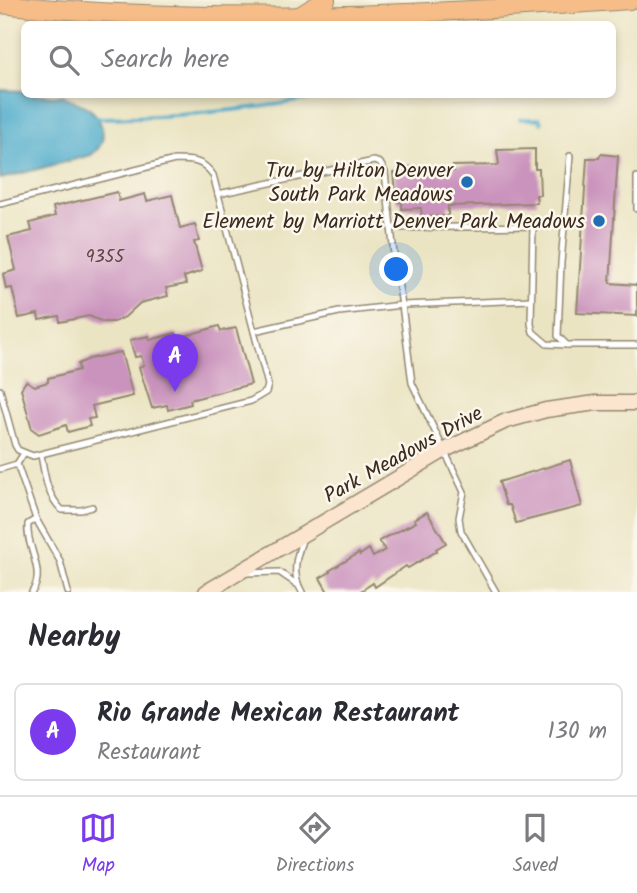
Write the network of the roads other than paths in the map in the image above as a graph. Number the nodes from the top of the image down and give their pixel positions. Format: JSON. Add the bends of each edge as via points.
{"nodes":[{"id":1,"x":326,"y":0,"type":"edge"},
{"id":2,"x":630,"y":0,"type":"edge"},
{"id":3,"x":0,"y":5,"type":"edge"},
{"id":4,"x":298,"y":16,"type":"junction"},
{"id":5,"x":570,"y":156,"type":"dead end"},
{"id":6,"x":637,"y":177,"type":"edge"},
{"id":7,"x":218,"y":194,"type":"junction"},
{"id":8,"x":0,"y":204,"type":"edge"},
{"id":9,"x":637,"y":209,"type":"edge"},
{"id":10,"x":391,"y":228,"type":"junction"},
{"id":11,"x":531,"y":300,"type":"junction"},
{"id":12,"x":402,"y":305,"type":"junction"},
{"id":13,"x":254,"y":331,"type":"junction"},
{"id":14,"x":567,"y":345,"type":"junction"},
{"id":15,"x":637,"y":345,"type":"edge"},
{"id":16,"x":0,"y":390,"type":"edge"},
{"id":17,"x":637,"y":403,"type":"edge"},
{"id":18,"x":445,"y":450,"type":"junction"},
{"id":19,"x":24,"y":453,"type":"junction"},
{"id":20,"x":41,"y":455,"type":"junction"},
{"id":21,"x":17,"y":464,"type":"junction"},
{"id":22,"x":0,"y":469,"type":"edge"},
{"id":23,"x":92,"y":507,"type":"dead end"},
{"id":24,"x":36,"y":519,"type":"junction"},
{"id":25,"x":304,"y":533,"type":"junction"},
{"id":26,"x":237,"y":573,"type":"junction"},
{"id":27,"x":298,"y":586,"type":"junction"},
{"id":28,"x":32,"y":592,"type":"edge"},
{"id":29,"x":68,"y":592,"type":"edge"},
{"id":30,"x":206,"y":592,"type":"edge"},
{"id":31,"x":302,"y":592,"type":"edge"},
{"id":32,"x":496,"y":592,"type":"edge"}],
"edges":[{"from":1,"to":4,"type":"highway"},
{"from":2,"to":4,"type":"highway"},
{"from":3,"to":4,"type":"highway","via":[[143,14]]},
{"from":5,"to":14,"type":"lane","via":[[557,327]]},
{"from":6,"to":9,"type":"lane"},
{"from":7,"to":8,"type":"lane","via":[[207,166],[175,160]]},
{"from":7,"to":10,"type":"lane","via":[[374,161],[385,172]]},
{"from":7,"to":13,"type":"lane"},
{"from":10,"to":11,"type":"lane","via":[[533,226]]},
{"from":10,"to":12,"type":"lane"},
{"from":11,"to":12,"type":"lane"},
{"from":11,"to":14,"type":"lane","via":[[533,332],[547,344]]},
{"from":12,"to":13,"type":"lane","via":[[339,312]]},
{"from":12,"to":18,"type":"lane","via":[[412,383]]},
{"from":13,"to":20,"type":"lane","via":[[268,384],[259,398]]},
{"from":14,"to":15,"type":"lane"},
{"from":16,"to":19,"type":"lane","via":[[15,445]]},
{"from":17,"to":18,"type":"main road","name":"Park Meadows Drive","via":[[546,410],[506,421]]},
{"from":18,"to":25,"type":"main road","name":"Park Meadows Drive"},
{"from":18,"to":32,"type":"lane","via":[[464,492],[461,531]]},
{"from":19,"to":20,"type":"lane"},
{"from":19,"to":21,"type":"lane"},
{"from":20,"to":23,"type":"lane","via":[[53,501],[62,510]]},
{"from":21,"to":22,"type":"lane"},
{"from":21,"to":24,"type":"lane"},
{"from":24,"to":28,"type":"lane","via":[[28,524],[27,533],[39,577]]},
{"from":24,"to":29,"type":"lane","via":[[60,561]]},
{"from":25,"to":26,"type":"main road","name":"Park Meadows Drive"},
{"from":25,"to":27,"type":"lane","via":[[296,558]]},
{"from":26,"to":27,"type":"lane","via":[[279,572]]},
{"from":26,"to":30,"type":"main road","name":"Park Meadows Drive"},
{"from":27,"to":31,"type":"lane"}]}
